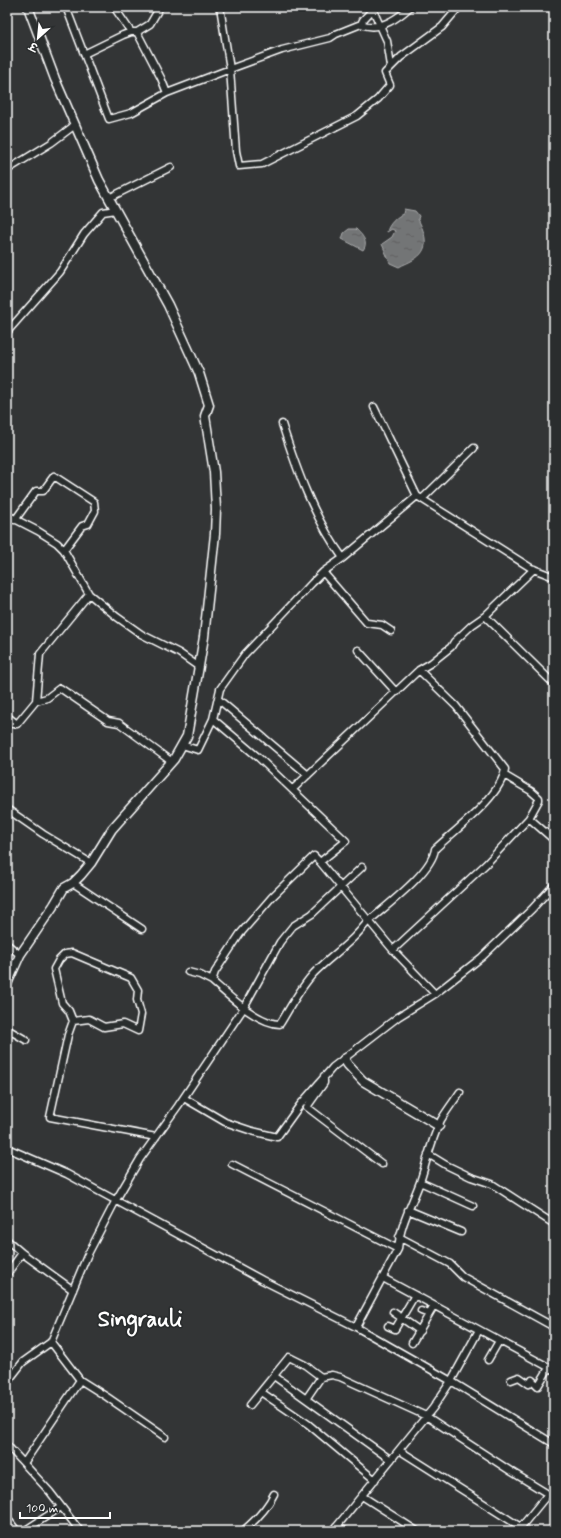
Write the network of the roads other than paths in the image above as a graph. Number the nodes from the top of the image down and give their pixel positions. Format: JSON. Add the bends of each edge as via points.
{"nodes":[{"id":1,"x":28,"y":7,"type":"edge"},
{"id":2,"x":66,"y":7,"type":"edge"},
{"id":3,"x":114,"y":7,"type":"edge"},
{"id":4,"x":160,"y":7,"type":"edge"},
{"id":5,"x":220,"y":7,"type":"edge"},
{"id":6,"x":410,"y":7,"type":"edge"},
{"id":7,"x":459,"y":7,"type":"edge"},
{"id":8,"x":374,"y":9,"type":"edge"},
{"id":9,"x":362,"y":24,"type":"junction"},
{"id":10,"x":381,"y":26,"type":"junction"},
{"id":11,"x":134,"y":32,"type":"junction"},
{"id":12,"x":84,"y":54,"type":"junction"},
{"id":13,"x":391,"y":66,"type":"junction"},
{"id":14,"x":230,"y":69,"type":"junction"},
{"id":15,"x":167,"y":93,"type":"junction"},
{"id":16,"x":75,"y":125,"type":"junction"},
{"id":17,"x":171,"y":167,"type":"dead end"},
{"id":18,"x":7,"y":170,"type":"edge"},
{"id":19,"x":109,"y":198,"type":"junction"},
{"id":20,"x":116,"y":210,"type":"junction"},
{"id":21,"x":7,"y":332,"type":"edge"},
{"id":22,"x":374,"y":407,"type":"dead end"},
{"id":23,"x":282,"y":424,"type":"dead end"},
{"id":24,"x":474,"y":448,"type":"dead end"},
{"id":25,"x":419,"y":497,"type":"junction"},
{"id":26,"x":7,"y":515,"type":"edge"},
{"id":27,"x":15,"y":520,"type":"junction"},
{"id":28,"x":64,"y":550,"type":"junction"},
{"id":29,"x":343,"y":558,"type":"junction"},
{"id":30,"x":534,"y":569,"type":"junction"},
{"id":31,"x":323,"y":572,"type":"junction"},
{"id":32,"x":554,"y":577,"type":"edge"},
{"id":33,"x":89,"y":594,"type":"junction"},
{"id":34,"x":486,"y":616,"type":"junction"},
{"id":35,"x":391,"y":632,"type":"dead end"},
{"id":36,"x":358,"y":650,"type":"dead end"},
{"id":37,"x":199,"y":668,"type":"junction"},
{"id":38,"x":419,"y":670,"type":"junction"},
{"id":39,"x":554,"y":684,"type":"edge"},
{"id":40,"x":396,"y":692,"type":"junction"},
{"id":41,"x":218,"y":699,"type":"junction"},
{"id":42,"x":36,"y":701,"type":"junction"},
{"id":43,"x":7,"y":716,"type":"edge"},
{"id":44,"x":212,"y":718,"type":"junction"},
{"id":45,"x":182,"y":745,"type":"junction"},
{"id":46,"x":172,"y":762,"type":"junction"},
{"id":47,"x":308,"y":775,"type":"junction"},
{"id":48,"x":504,"y":775,"type":"junction"},
{"id":49,"x":293,"y":790,"type":"junction"},
{"id":50,"x":7,"y":809,"type":"edge"},
{"id":51,"x":529,"y":818,"type":"junction"},
{"id":52,"x":554,"y":840,"type":"edge"},
{"id":53,"x":320,"y":862,"type":"junction"},
{"id":54,"x":91,"y":863,"type":"junction"},
{"id":55,"x":362,"y":867,"type":"dead end"},
{"id":56,"x":73,"y":883,"type":"junction"},
{"id":57,"x":554,"y":884,"type":"edge"},
{"id":58,"x":340,"y":886,"type":"junction"},
{"id":59,"x":368,"y":921,"type":"junction"},
{"id":60,"x":142,"y":929,"type":"dead end"},
{"id":61,"x":7,"y":944,"type":"edge"},
{"id":62,"x":394,"y":950,"type":"junction"},
{"id":63,"x":20,"y":955,"type":"junction"},
{"id":64,"x":188,"y":972,"type":"dead end"},
{"id":65,"x":212,"y":981,"type":"junction"},
{"id":66,"x":7,"y":984,"type":"edge"},
{"id":67,"x":435,"y":994,"type":"junction"},
{"id":68,"x":244,"y":1009,"type":"junction"},
{"id":69,"x":73,"y":1021,"type":"junction"},
{"id":70,"x":7,"y":1029,"type":"edge"},
{"id":71,"x":26,"y":1040,"type":"dead end"},
{"id":72,"x":344,"y":1059,"type":"junction"},
{"id":73,"x":324,"y":1076,"type":"junction"},
{"id":74,"x":460,"y":1092,"type":"dead end"},
{"id":75,"x":184,"y":1098,"type":"junction"},
{"id":76,"x":439,"y":1126,"type":"junction"},
{"id":77,"x":156,"y":1137,"type":"junction"},
{"id":78,"x":7,"y":1148,"type":"edge"},
{"id":79,"x":428,"y":1154,"type":"junction"},
{"id":80,"x":232,"y":1164,"type":"dead end"},
{"id":81,"x":382,"y":1164,"type":"dead end"},
{"id":82,"x":420,"y":1182,"type":"junction"},
{"id":83,"x":116,"y":1200,"type":"junction"},
{"id":84,"x":473,"y":1206,"type":"dead end"},
{"id":85,"x":408,"y":1210,"type":"junction"},
{"id":86,"x":554,"y":1224,"type":"edge"},
{"id":87,"x":461,"y":1232,"type":"dead end"},
{"id":88,"x":399,"y":1237,"type":"junction"},
{"id":89,"x":7,"y":1240,"type":"edge"},
{"id":90,"x":398,"y":1249,"type":"junction"},
{"id":91,"x":22,"y":1253,"type":"junction"},
{"id":92,"x":7,"y":1274,"type":"edge"},
{"id":93,"x":383,"y":1278,"type":"junction"},
{"id":94,"x":73,"y":1290,"type":"junction"},
{"id":95,"x":415,"y":1296,"type":"junction"},
{"id":96,"x":434,"y":1306,"type":"junction"},
{"id":97,"x":393,"y":1312,"type":"dead end"},
{"id":98,"x":421,"y":1312,"type":"dead end"},
{"id":99,"x":429,"y":1314,"type":"junction"},
{"id":100,"x":401,"y":1319,"type":"junction"},
{"id":101,"x":388,"y":1326,"type":"dead end"},
{"id":102,"x":356,"y":1327,"type":"junction"},
{"id":103,"x":554,"y":1327,"type":"edge"},
{"id":104,"x":479,"y":1330,"type":"junction"},
{"id":105,"x":420,"y":1331,"type":"junction"},
{"id":106,"x":499,"y":1341,"type":"junction"},
{"id":107,"x":51,"y":1342,"type":"junction"},
{"id":108,"x":412,"y":1343,"type":"dead end"},
{"id":109,"x":488,"y":1360,"type":"dead end"},
{"id":110,"x":551,"y":1369,"type":"edge"},
{"id":111,"x":274,"y":1376,"type":"junction"},
{"id":112,"x":321,"y":1377,"type":"junction"},
{"id":113,"x":80,"y":1380,"type":"junction"},
{"id":114,"x":511,"y":1380,"type":"dead end"},
{"id":115,"x":7,"y":1381,"type":"edge"},
{"id":116,"x":451,"y":1381,"type":"junction"},
{"id":117,"x":261,"y":1392,"type":"junction"},
{"id":118,"x":306,"y":1399,"type":"junction"},
{"id":119,"x":250,"y":1405,"type":"dead end"},
{"id":120,"x":426,"y":1416,"type":"junction"},
{"id":121,"x":165,"y":1437,"type":"dead end"},
{"id":122,"x":554,"y":1444,"type":"edge"},
{"id":123,"x":7,"y":1445,"type":"edge"},
{"id":124,"x":399,"y":1450,"type":"junction"},
{"id":125,"x":391,"y":1460,"type":"junction"},
{"id":126,"x":24,"y":1463,"type":"junction"},
{"id":127,"x":375,"y":1480,"type":"junction"},
{"id":128,"x":274,"y":1494,"type":"dead end"},
{"id":129,"x":362,"y":1496,"type":"junction"},
{"id":130,"x":61,"y":1507,"type":"junction"},
{"id":131,"x":7,"y":1518,"type":"edge"},
{"id":132,"x":521,"y":1527,"type":"junction"},
{"id":133,"x":335,"y":1529,"type":"edge"},
{"id":134,"x":17,"y":1531,"type":"edge"},
{"id":135,"x":24,"y":1531,"type":"edge"},
{"id":136,"x":80,"y":1531,"type":"edge"},
{"id":137,"x":243,"y":1531,"type":"edge"},
{"id":138,"x":345,"y":1531,"type":"edge"},
{"id":139,"x":417,"y":1531,"type":"edge"},
{"id":140,"x":527,"y":1531,"type":"edge"}],
"edges":[{"from":1,"to":16,"type":"street"},
{"from":2,"to":12,"type":"street"},
{"from":3,"to":11,"type":"street"},
{"from":4,"to":11,"type":"street","via":[[150,24]]},
{"from":5,"to":14,"type":"street"},
{"from":6,"to":10,"type":"street"},
{"from":7,"to":13,"type":"street","via":[[442,27]]},
{"from":8,"to":9,"type":"street"},
{"from":8,"to":10,"type":"street"},
{"from":9,"to":10,"type":"street","via":[[367,27]]},
{"from":9,"to":14,"type":"street","via":[[330,38],[282,50]]},
{"from":10,"to":13,"type":"street","via":[[387,41]]},
{"from":11,"to":12,"type":"street"},
{"from":11,"to":15,"type":"street"},
{"from":12,"to":15,"type":"street","via":[[109,119],[131,113]]},
{"from":13,"to":14,"type":"street","via":[[385,73],[390,85],[357,116],[262,164],[239,166]]},
{"from":14,"to":15,"type":"street"},
{"from":16,"to":18,"type":"street"},
{"from":16,"to":19,"type":"street"},
{"from":17,"to":19,"type":"street"},
{"from":19,"to":20,"type":"street"},
{"from":20,"to":21,"type":"street","via":[[103,212],[84,234],[60,272]]},
{"from":20,"to":37,"type":"street","via":[[168,304],[199,373],[209,405],[204,416],[214,472],[215,534]]},
{"from":22,"to":25,"type":"street"},
{"from":23,"to":29,"type":"street","via":[[295,465],[316,513]]},
{"from":24,"to":25,"type":"street"},
{"from":25,"to":29,"type":"street"},
{"from":25,"to":30,"type":"street"},
{"from":26,"to":27,"type":"street"},
{"from":27,"to":28,"type":"street","via":[[38,531]]},
{"from":27,"to":28,"type":"street","via":[[36,491],[43,491],[54,476],[94,502],[95,511],[88,524],[82,526]]},
{"from":28,"to":33,"type":"street"},
{"from":29,"to":31,"type":"street"},
{"from":30,"to":32,"type":"street"},
{"from":30,"to":34,"type":"street"},
{"from":31,"to":35,"type":"street","via":[[367,623],[382,625]]},
{"from":31,"to":41,"type":"street","via":[[245,654],[220,689]]},
{"from":33,"to":37,"type":"street","via":[[141,634],[179,653]]},
{"from":33,"to":42,"type":"street","via":[[40,654]]},
{"from":34,"to":38,"type":"street","via":[[451,647]]},
{"from":34,"to":39,"type":"street"},
{"from":36,"to":40,"type":"street"},
{"from":37,"to":45,"type":"street","via":[[187,736]]},
{"from":38,"to":40,"type":"street"},
{"from":38,"to":48,"type":"street","via":[[456,706],[505,769]]},
{"from":40,"to":47,"type":"street"},
{"from":41,"to":44,"type":"street"},
{"from":41,"to":47,"type":"street"},
{"from":42,"to":43,"type":"street","via":[[15,724]]},
{"from":42,"to":46,"type":"street","via":[[47,698],[60,688],[108,721],[119,723]]},
{"from":44,"to":45,"type":"street","via":[[198,750]]},
{"from":44,"to":49,"type":"street"},
{"from":45,"to":46,"type":"street"},
{"from":46,"to":54,"type":"street","via":[[112,829]]},
{"from":47,"to":49,"type":"street"},
{"from":48,"to":51,"type":"street","via":[[539,798]]},
{"from":48,"to":59,"type":"street","via":[[496,790],[471,818],[435,849],[434,856],[418,877]]},
{"from":49,"to":53,"type":"street","via":[[346,841]]},
{"from":50,"to":54,"type":"street"},
{"from":51,"to":52,"type":"street"},
{"from":51,"to":62,"type":"street","via":[[486,864]]},
{"from":53,"to":58,"type":"street"},
{"from":53,"to":65,"type":"street","via":[[314,856],[272,897],[240,934]]},
{"from":54,"to":56,"type":"street"},
{"from":55,"to":58,"type":"street"},
{"from":56,"to":60,"type":"street"},
{"from":56,"to":63,"type":"street","via":[[64,888]]},
{"from":57,"to":67,"type":"street","via":[[482,957]]},
{"from":58,"to":59,"type":"street"},
{"from":58,"to":68,"type":"street","via":[[312,914],[293,926],[280,942]]},
{"from":59,"to":62,"type":"street"},
{"from":59,"to":68,"type":"street","via":[[358,934],[301,988],[280,1024],[274,1024]]},
{"from":61,"to":63,"type":"street"},
{"from":62,"to":67,"type":"street"},
{"from":63,"to":66,"type":"street"},
{"from":64,"to":65,"type":"street"},
{"from":65,"to":68,"type":"street"},
{"from":67,"to":72,"type":"street","via":[[398,1017]]},
{"from":68,"to":75,"type":"street"},
{"from":69,"to":69,"type":"street","via":[[69,1011],[62,1004],[54,969],[65,954],[72,953],[131,978],[138,990],[137,1000],[141,1014],[138,1031],[122,1024],[104,1027],[89,1019]]},
{"from":69,"to":77,"type":"street","via":[[50,1117]]},
{"from":70,"to":71,"type":"street"},
{"from":72,"to":73,"type":"street"},
{"from":72,"to":76,"type":"street","via":[[363,1081]]},
{"from":73,"to":75,"type":"street","via":[[277,1136],[225,1122]]},
{"from":73,"to":81,"type":"street","via":[[324,1083],[307,1107]]},
{"from":74,"to":76,"type":"street"},
{"from":75,"to":77,"type":"street"},
{"from":76,"to":79,"type":"street"},
{"from":77,"to":83,"type":"street"},
{"from":78,"to":83,"type":"street","via":[[67,1174]]},
{"from":79,"to":82,"type":"street"},
{"from":79,"to":86,"type":"street","via":[[471,1177],[492,1184]]},
{"from":80,"to":90,"type":"street"},
{"from":82,"to":84,"type":"street"},
{"from":82,"to":85,"type":"street"},
{"from":83,"to":94,"type":"street","via":[[87,1256]]},
{"from":83,"to":102,"type":"street","via":[[262,1280]]},
{"from":85,"to":87,"type":"street"},
{"from":85,"to":88,"type":"street"},
{"from":88,"to":90,"type":"street"},
{"from":88,"to":103,"type":"street","via":[[450,1264],[464,1277]]},
{"from":89,"to":91,"type":"street"},
{"from":90,"to":93,"type":"street"},
{"from":91,"to":92,"type":"street"},
{"from":91,"to":94,"type":"street"},
{"from":93,"to":95,"type":"street"},
{"from":93,"to":102,"type":"street"},
{"from":94,"to":107,"type":"street"},
{"from":95,"to":96,"type":"street"},
{"from":95,"to":100,"type":"street"},
{"from":96,"to":99,"type":"street"},
{"from":96,"to":104,"type":"street"},
{"from":97,"to":100,"type":"street"},
{"from":98,"to":99,"type":"street"},
{"from":99,"to":105,"type":"street"},
{"from":100,"to":101,"type":"street","via":[[395,1329]]},
{"from":100,"to":105,"type":"street"},
{"from":102,"to":116,"type":"street"},
{"from":104,"to":106,"type":"street"},
{"from":104,"to":116,"type":"street"},
{"from":105,"to":108,"type":"street"},
{"from":106,"to":109,"type":"street"},
{"from":106,"to":110,"type":"street"},
{"from":107,"to":113,"type":"street"},
{"from":107,"to":115,"type":"street","via":[[23,1362]]},
{"from":110,"to":114,"type":"street","via":[[538,1386],[532,1380],[529,1384],[519,1377]]},
{"from":111,"to":112,"type":"street","via":[[289,1357]]},
{"from":111,"to":117,"type":"street"},
{"from":111,"to":118,"type":"street"},
{"from":112,"to":118,"type":"street"},
{"from":112,"to":120,"type":"street","via":[[332,1375]]},
{"from":113,"to":121,"type":"street"},
{"from":113,"to":126,"type":"street"},
{"from":116,"to":120,"type":"street"},
{"from":116,"to":122,"type":"street"},
{"from":117,"to":119,"type":"street"},
{"from":117,"to":127,"type":"street","via":[[308,1424]]},
{"from":118,"to":125,"type":"street"},
{"from":120,"to":124,"type":"street"},
{"from":120,"to":132,"type":"street","via":[[548,1494]]},
{"from":123,"to":126,"type":"street"},
{"from":124,"to":125,"type":"street"},
{"from":124,"to":132,"type":"street"},
{"from":125,"to":127,"type":"street"},
{"from":126,"to":130,"type":"street"},
{"from":127,"to":129,"type":"street"},
{"from":128,"to":137,"type":"street","via":[[263,1512]]},
{"from":129,"to":133,"type":"street"},
{"from":129,"to":139,"type":"street"},
{"from":130,"to":135,"type":"street"},
{"from":130,"to":136,"type":"street"},
{"from":131,"to":134,"type":"street"},
{"from":132,"to":140,"type":"street"},
{"from":133,"to":138,"type":"street"}]}
